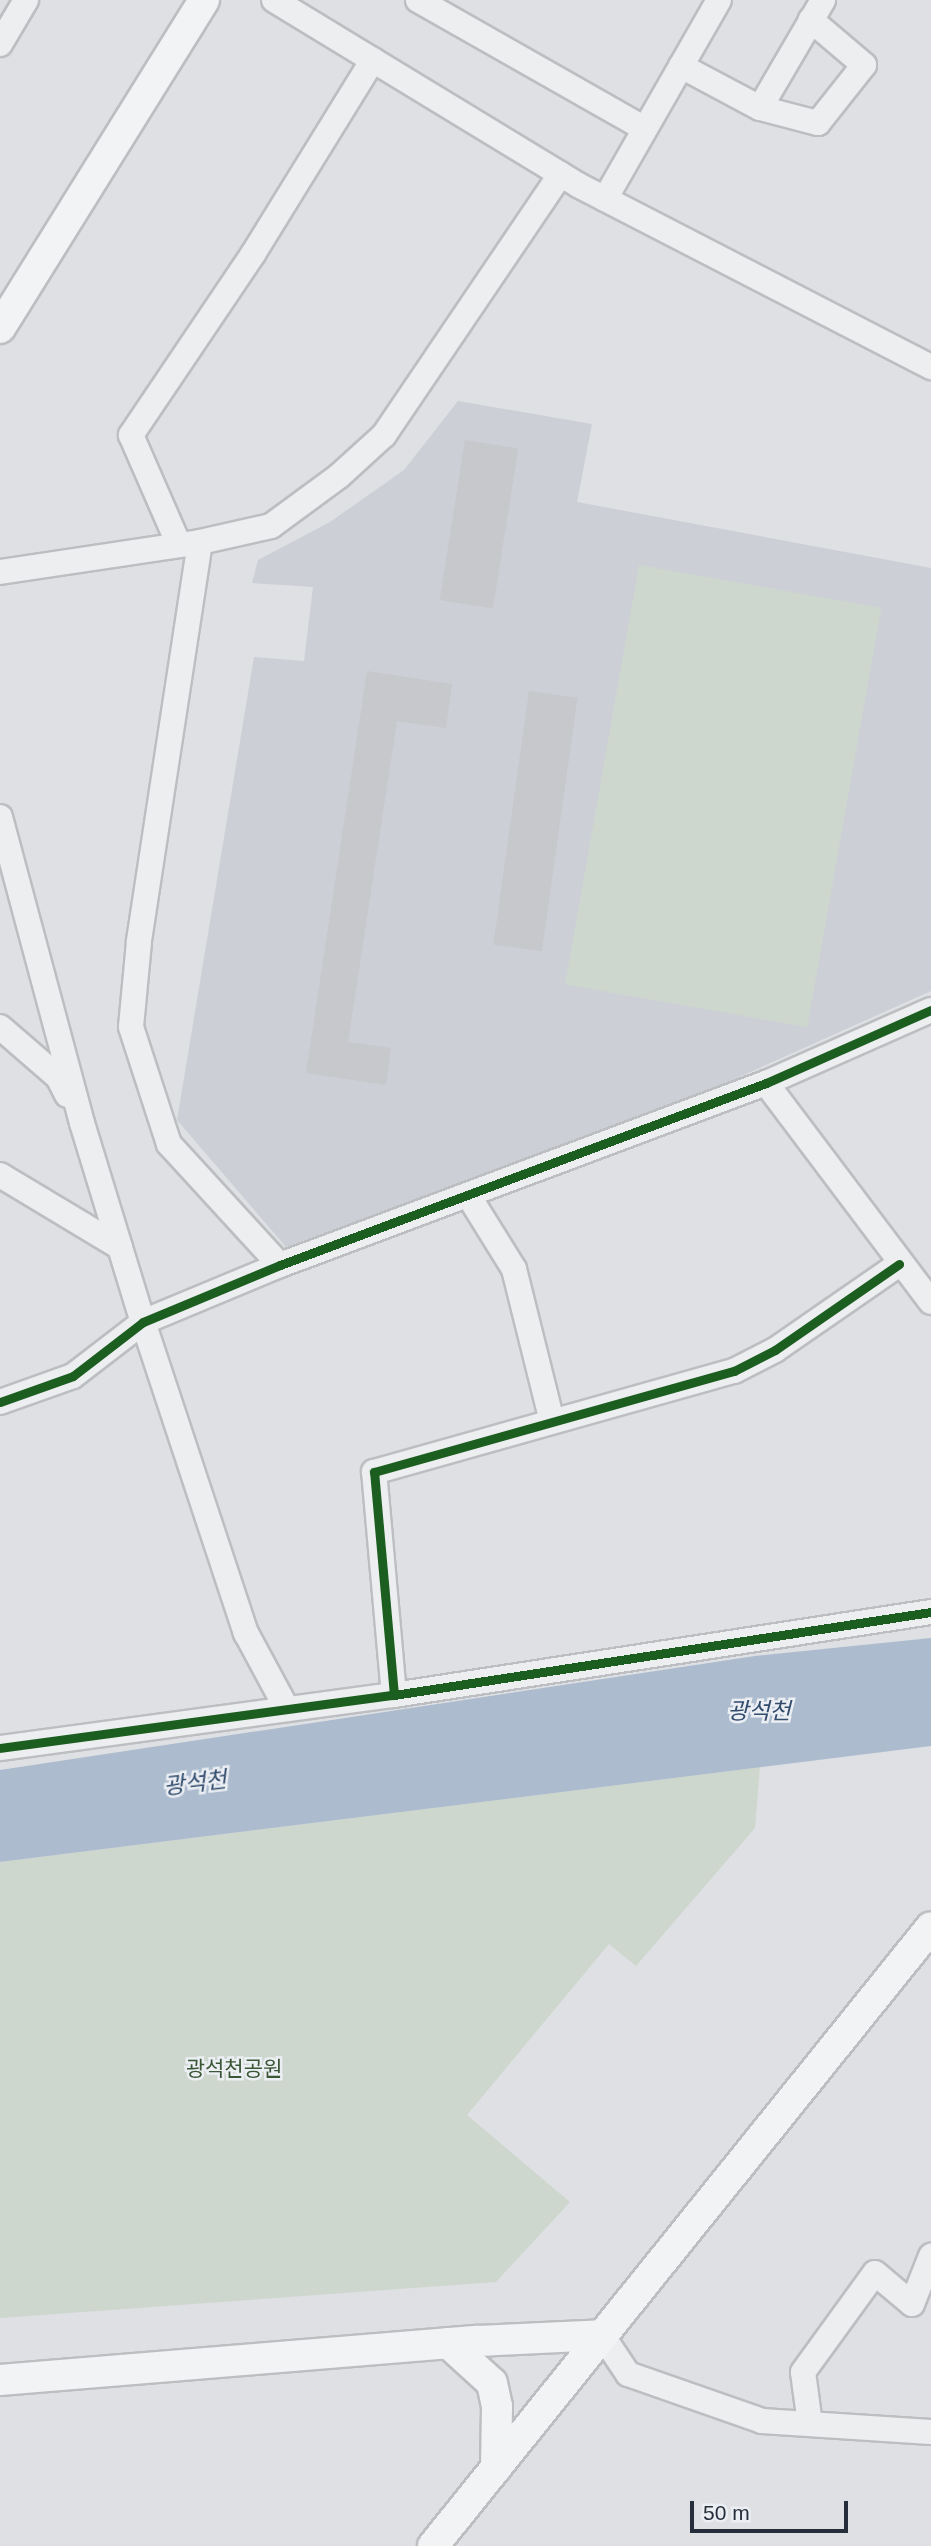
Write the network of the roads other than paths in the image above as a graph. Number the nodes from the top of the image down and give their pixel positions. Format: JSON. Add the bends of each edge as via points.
{"nodes":[{"id":1,"x":26,"y":0,"type":"edge"},
{"id":2,"x":204,"y":0,"type":"edge"},
{"id":3,"x":274,"y":0,"type":"edge"},
{"id":4,"x":418,"y":0,"type":"edge"},
{"id":5,"x":719,"y":0,"type":"edge"},
{"id":6,"x":817,"y":10,"type":"edge"},
{"id":7,"x":0,"y":44,"type":"edge"},
{"id":8,"x":373,"y":60,"type":"junction"},
{"id":9,"x":681,"y":66,"type":"junction"},
{"id":10,"x":760,"y":108,"type":"junction"},
{"id":11,"x":645,"y":129,"type":"junction"},
{"id":12,"x":561,"y":174,"type":"junction"},
{"id":13,"x":605,"y":199,"type":"junction"},
{"id":14,"x":0,"y":328,"type":"edge"},
{"id":15,"x":931,"y":368,"type":"edge"},
{"id":16,"x":189,"y":544,"type":"junction"},
{"id":17,"x":0,"y":572,"type":"edge"},
{"id":18,"x":0,"y":817,"type":"edge"},
{"id":19,"x":931,"y":1010,"type":"edge"},
{"id":20,"x":0,"y":1027,"type":"edge"},
{"id":21,"x":766,"y":1083,"type":"junction"},
{"id":22,"x":82,"y":1123,"type":"junction"},
{"id":23,"x":0,"y":1175,"type":"edge"},
{"id":24,"x":468,"y":1195,"type":"junction"},
{"id":25,"x":120,"y":1247,"type":"junction"},
{"id":26,"x":899,"y":1264,"type":"junction"},
{"id":27,"x":280,"y":1265,"type":"junction"},
{"id":28,"x":928,"y":1293,"type":"edge"},
{"id":29,"x":143,"y":1322,"type":"junction"},
{"id":30,"x":0,"y":1402,"type":"edge"},
{"id":31,"x":552,"y":1421,"type":"junction"},
{"id":32,"x":931,"y":1612,"type":"edge"},
{"id":33,"x":394,"y":1695,"type":"junction"},
{"id":34,"x":287,"y":1709,"type":"junction"},
{"id":35,"x":0,"y":1748,"type":"edge"},
{"id":36,"x":931,"y":1927,"type":"edge"},
{"id":37,"x":931,"y":2256,"type":"edge"},
{"id":38,"x":602,"y":2335,"type":"junction"},
{"id":39,"x":448,"y":2343,"type":"junction"},
{"id":40,"x":0,"y":2380,"type":"edge"},
{"id":41,"x":810,"y":2424,"type":"junction"},
{"id":42,"x":931,"y":2432,"type":"edge"},
{"id":43,"x":496,"y":2468,"type":"junction"},
{"id":44,"x":433,"y":2546,"type":"edge"}],
"edges":[{"from":1,"to":7,"type":"street"},
{"from":2,"to":14,"type":"main road"},
{"from":3,"to":8,"type":"street"},
{"from":4,"to":11,"type":"street"},
{"from":5,"to":9,"type":"street"},
{"from":6,"to":10,"type":"street"},
{"from":6,"to":10,"type":"street","via":[[864,65],[818,122]]},
{"from":8,"to":12,"type":"street"},
{"from":8,"to":16,"type":"street","via":[[253,254],[131,435]]},
{"from":9,"to":10,"type":"street"},
{"from":9,"to":11,"type":"street"},
{"from":11,"to":13,"type":"street"},
{"from":12,"to":13,"type":"street"},
{"from":12,"to":16,"type":"street","via":[[384,435],[339,476],[271,526]]},
{"from":13,"to":15,"type":"street"},
{"from":16,"to":17,"type":"street"},
{"from":16,"to":27,"type":"street","via":[[131,1027],[169,1144]]},
{"from":18,"to":22,"type":"street"},
{"from":19,"to":21,"type":"street"},
{"from":20,"to":22,"type":"street","via":[[58,1077]]},
{"from":21,"to":24,"type":"street"},
{"from":21,"to":26,"type":"street"},
{"from":22,"to":25,"type":"street"},
{"from":23,"to":25,"type":"street"},
{"from":24,"to":27,"type":"street"},
{"from":24,"to":31,"type":"street","via":[[514,1269]]},
{"from":25,"to":29,"type":"street"},
{"from":26,"to":28,"type":"street"},
{"from":26,"to":31,"type":"street","via":[[775,1350],[734,1371]]},
{"from":27,"to":29,"type":"street"},
{"from":29,"to":30,"type":"street","via":[[73,1376]]},
{"from":29,"to":34,"type":"street","via":[[246,1633]]},
{"from":31,"to":33,"type":"street","via":[[374,1472]]},
{"from":32,"to":33,"type":"street"},
{"from":33,"to":34,"type":"street"},
{"from":34,"to":35,"type":"street"},
{"from":36,"to":38,"type":"main road"},
{"from":37,"to":41,"type":"street","via":[[912,2304],[875,2273],[803,2372]]},
{"from":38,"to":39,"type":"main road"},
{"from":38,"to":41,"type":"street","via":[[628,2374],[762,2421]]},
{"from":38,"to":43,"type":"main road"},
{"from":39,"to":40,"type":"main road"},
{"from":39,"to":43,"type":"main road","via":[[492,2383],[497,2406]]},
{"from":41,"to":42,"type":"street"},
{"from":43,"to":44,"type":"main road"}]}
